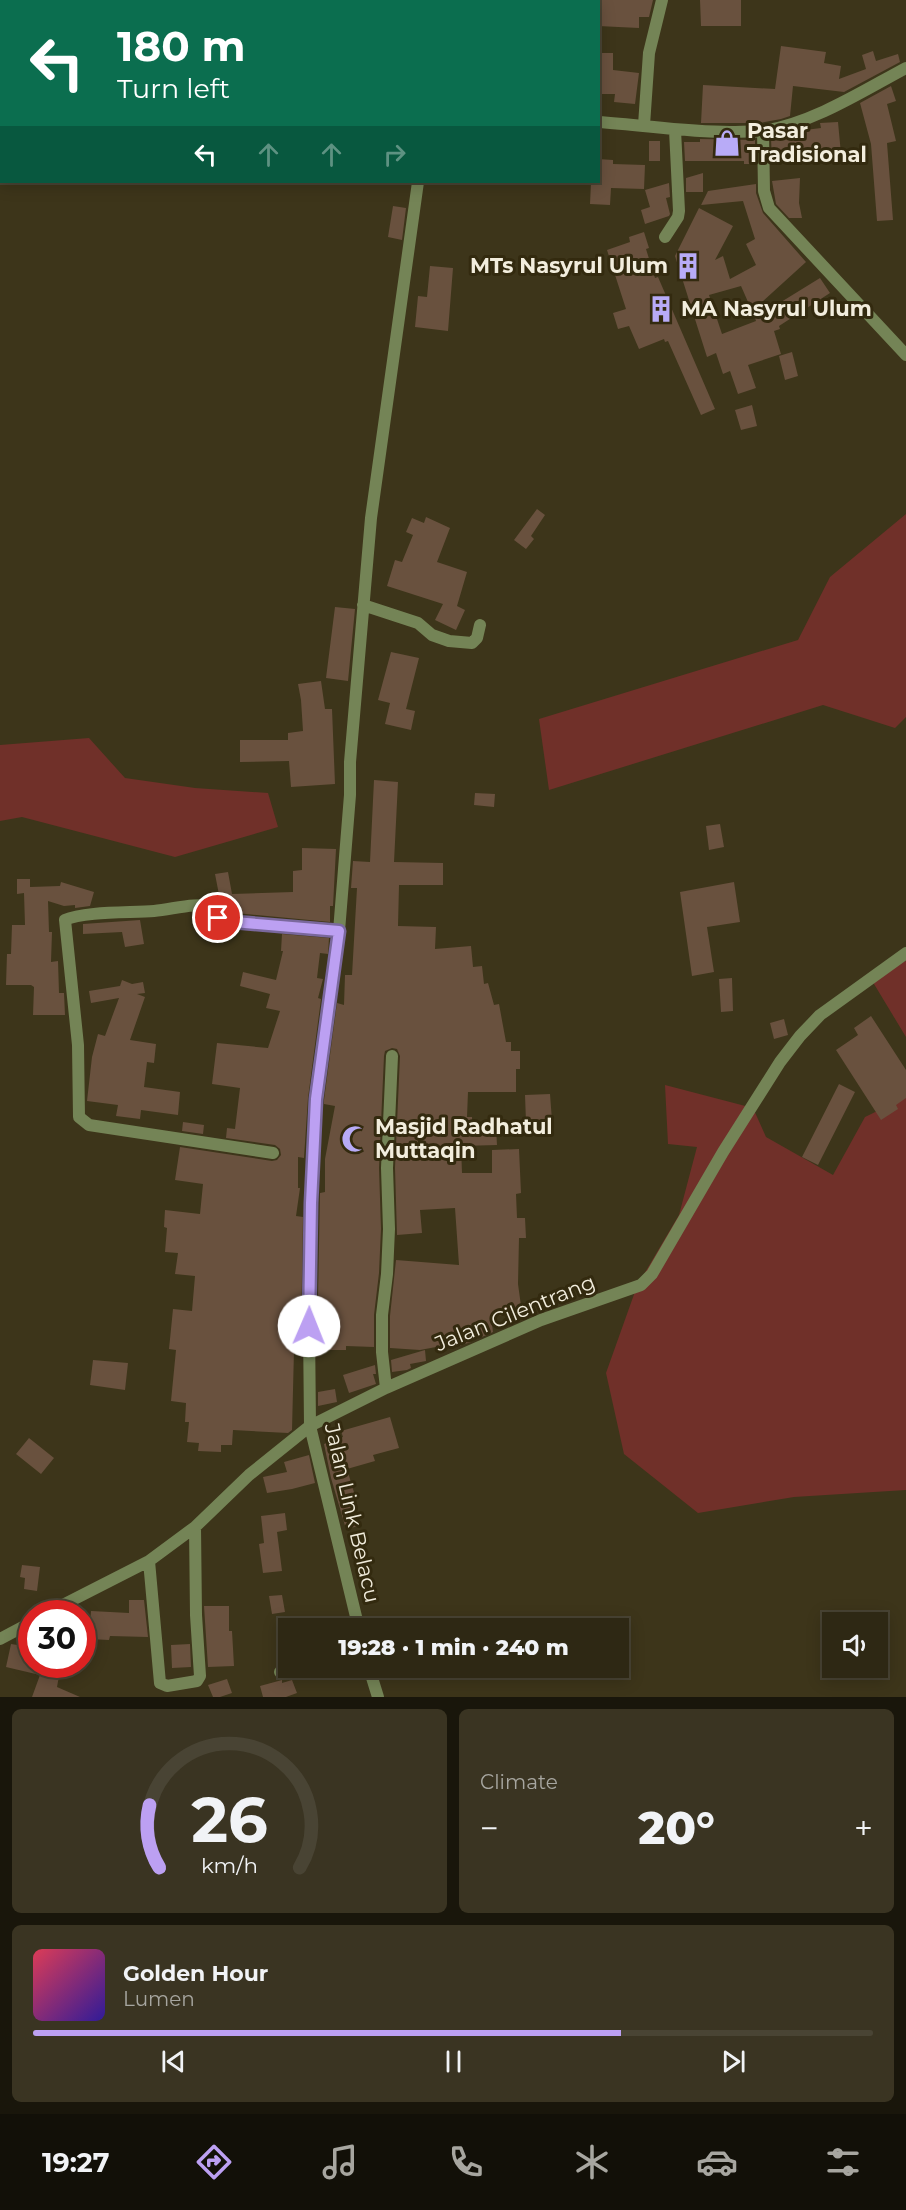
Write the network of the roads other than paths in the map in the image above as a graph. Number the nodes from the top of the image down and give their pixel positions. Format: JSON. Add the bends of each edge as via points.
{"nodes":[{"id":1,"x":662,"y":0,"type":"edge"},
{"id":2,"x":906,"y":68,"type":"edge"},
{"id":3,"x":600,"y":122,"type":"edge"},
{"id":4,"x":644,"y":125,"type":"junction"},
{"id":5,"x":675,"y":130,"type":"junction"},
{"id":6,"x":763,"y":131,"type":"junction"},
{"id":7,"x":418,"y":183,"type":"edge"},
{"id":8,"x":665,"y":237,"type":"dead end"},
{"id":9,"x":906,"y":356,"type":"edge"},
{"id":10,"x":363,"y":605,"type":"junction"},
{"id":11,"x":480,"y":626,"type":"dead end"},
{"id":12,"x":339,"y":931,"type":"junction"},
{"id":13,"x":906,"y":953,"type":"edge"},
{"id":14,"x":392,"y":1056,"type":"dead end"},
{"id":15,"x":273,"y":1154,"type":"dead end"},
{"id":16,"x":386,"y":1388,"type":"junction"},
{"id":17,"x":310,"y":1426,"type":"junction"},
{"id":18,"x":195,"y":1527,"type":"junction"},
{"id":19,"x":149,"y":1561,"type":"junction"},
{"id":20,"x":72,"y":1600,"type":"edge"},
{"id":21,"x":356,"y":1618,"type":"edge"},
{"id":22,"x":18,"y":1630,"type":"edge"},
{"id":23,"x":0,"y":1640,"type":"edge"},
{"id":24,"x":372,"y":1678,"type":"edge"},
{"id":25,"x":378,"y":1697,"type":"edge"}],
"edges":[{"from":1,"to":4,"type":"street","via":[[650,53]]},
{"from":2,"to":6,"type":"street","via":[[836,106]]},
{"from":3,"to":4,"type":"street"},
{"from":4,"to":5,"type":"street"},
{"from":5,"to":6,"type":"street"},
{"from":5,"to":8,"type":"street","via":[[679,211]]},
{"from":6,"to":9,"type":"street","via":[[764,191],[769,208]]},
{"from":7,"to":10,"type":"street","name":"Jalan Link Belacu","via":[[371,518]]},
{"from":10,"to":11,"type":"street","via":[[418,623],[432,635],[449,641],[472,643]]},
{"from":10,"to":12,"type":"street","name":"Jalan Link Belacu"},
{"from":12,"to":15,"type":"street","via":[[220,920],[215,907],[197,905],[65,920],[78,1045],[81,1121]]},
{"from":12,"to":17,"type":"street","name":"Jalan Link Belacu","via":[[316,1099],[309,1304]]},
{"from":13,"to":16,"type":"street","name":"Jalan Cilentrang","via":[[820,1015],[800,1036],[723,1152],[649,1279],[541,1320]]},
{"from":14,"to":16,"type":"street","via":[[388,1263],[382,1316]]},
{"from":16,"to":17,"type":"street","name":"Jalan Cilentrang"},
{"from":17,"to":18,"type":"street","name":"Jalan Cilentrang","via":[[249,1475]]},
{"from":17,"to":21,"type":"street","name":"Jalan Link Belacu"},
{"from":18,"to":19,"type":"street","name":"Jalan Cilentrang"},
{"from":18,"to":19,"type":"street","via":[[200,1677],[197,1681],[167,1686],[160,1683]]},
{"from":19,"to":20,"type":"street","name":"Jalan Cilentrang"},
{"from":22,"to":23,"type":"street"},
{"from":24,"to":25,"type":"street"}]}
